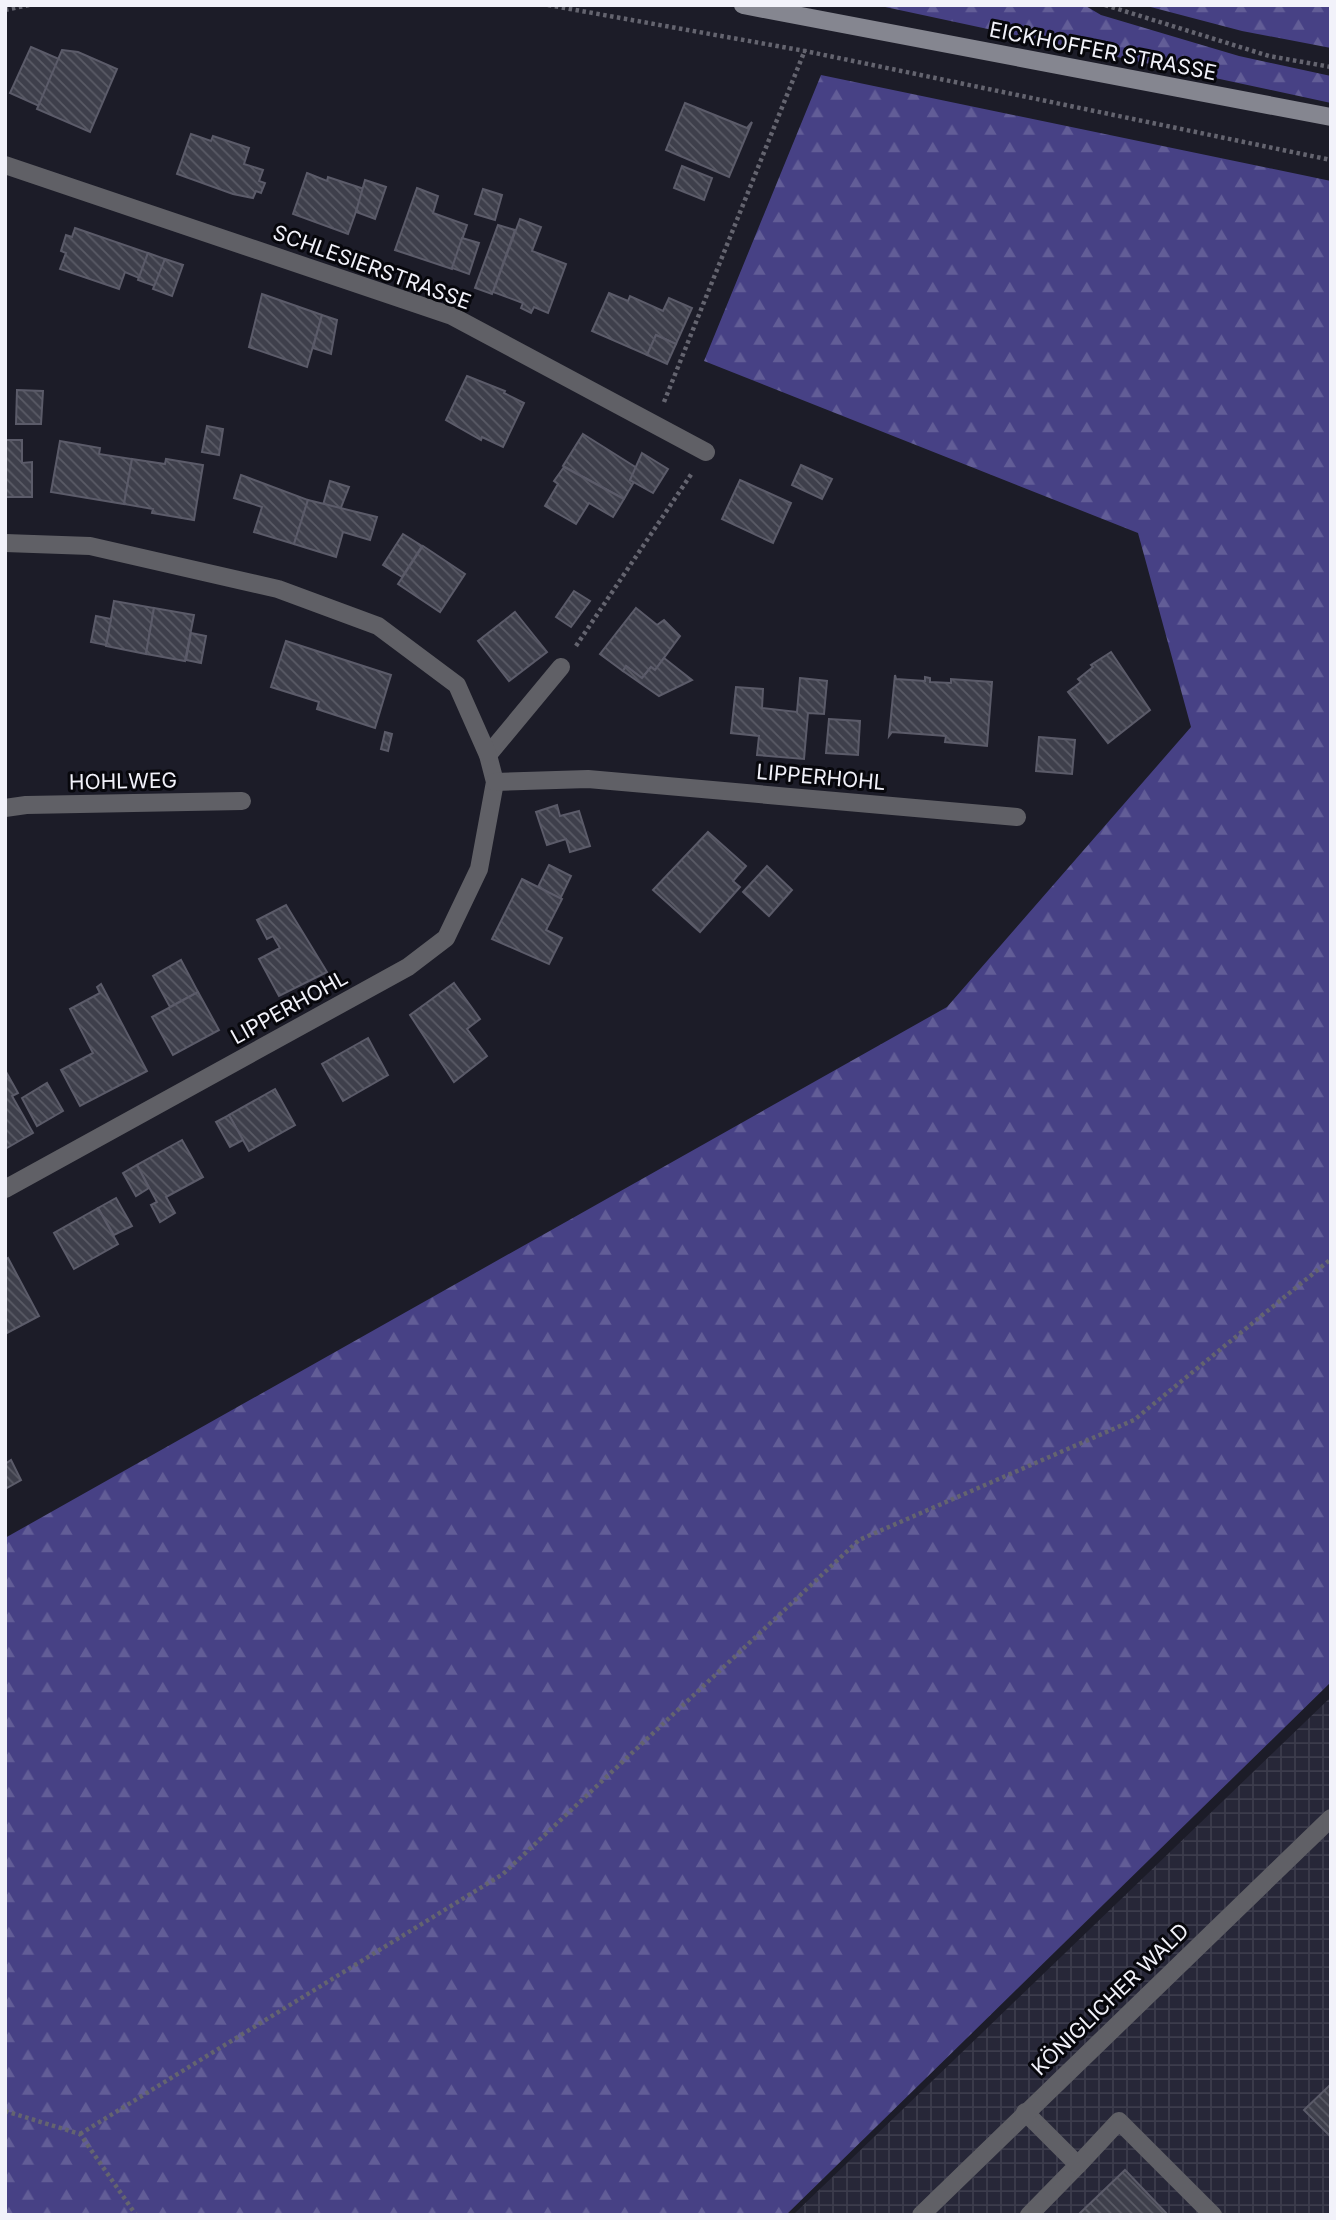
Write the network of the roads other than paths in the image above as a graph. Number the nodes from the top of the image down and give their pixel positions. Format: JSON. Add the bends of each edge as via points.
{"nodes":[{"id":1,"x":743,"y":5,"type":"edge"},
{"id":2,"x":1331,"y":117,"type":"edge"},
{"id":3,"x":5,"y":165,"type":"edge"},
{"id":4,"x":706,"y":452,"type":"road end"},
{"id":5,"x":5,"y":543,"type":"edge"},
{"id":6,"x":561,"y":667,"type":"road end"},
{"id":7,"x":488,"y":755,"type":"junction"},
{"id":8,"x":495,"y":782,"type":"junction"},
{"id":9,"x":242,"y":801,"type":"dead end"},
{"id":10,"x":5,"y":808,"type":"edge"},
{"id":11,"x":1017,"y":817,"type":"dead end"},
{"id":12,"x":5,"y":1189,"type":"edge"},
{"id":13,"x":1331,"y":1818,"type":"edge"},
{"id":14,"x":1026,"y":2112,"type":"junction"},
{"id":15,"x":1078,"y":2165,"type":"junction"},
{"id":16,"x":921,"y":2215,"type":"edge"},
{"id":17,"x":1029,"y":2215,"type":"edge"},
{"id":18,"x":1213,"y":2215,"type":"edge"}],
"edges":[{"from":1,"to":2,"type":"main road","name":"EICKHOFFER STRASSE"},
{"from":3,"to":4,"type":"street","name":"SCHLESIERSTRASSE","via":[[452,316]]},
{"from":5,"to":7,"type":"street","name":"LIPPERHOHL","via":[[104,549],[278,589],[378,626],[457,685]]},
{"from":6,"to":7,"type":"street"},
{"from":7,"to":8,"type":"street","name":"LIPPERHOHL"},
{"from":8,"to":11,"type":"street","name":"LIPPERHOHL","via":[[588,779]]},
{"from":8,"to":12,"type":"street","name":"LIPPERHOHL","via":[[479,869],[446,938],[408,967]]},
{"from":9,"to":10,"type":"street","name":"HOHLWEG"},
{"from":13,"to":14,"type":"street","name":"KÖNIGLICHER WALD"},
{"from":14,"to":15,"type":"street"},
{"from":14,"to":16,"type":"street","name":"KÖNIGLICHER WALD"},
{"from":15,"to":17,"type":"street"},
{"from":15,"to":18,"type":"street","via":[[1119,2121]]}]}
